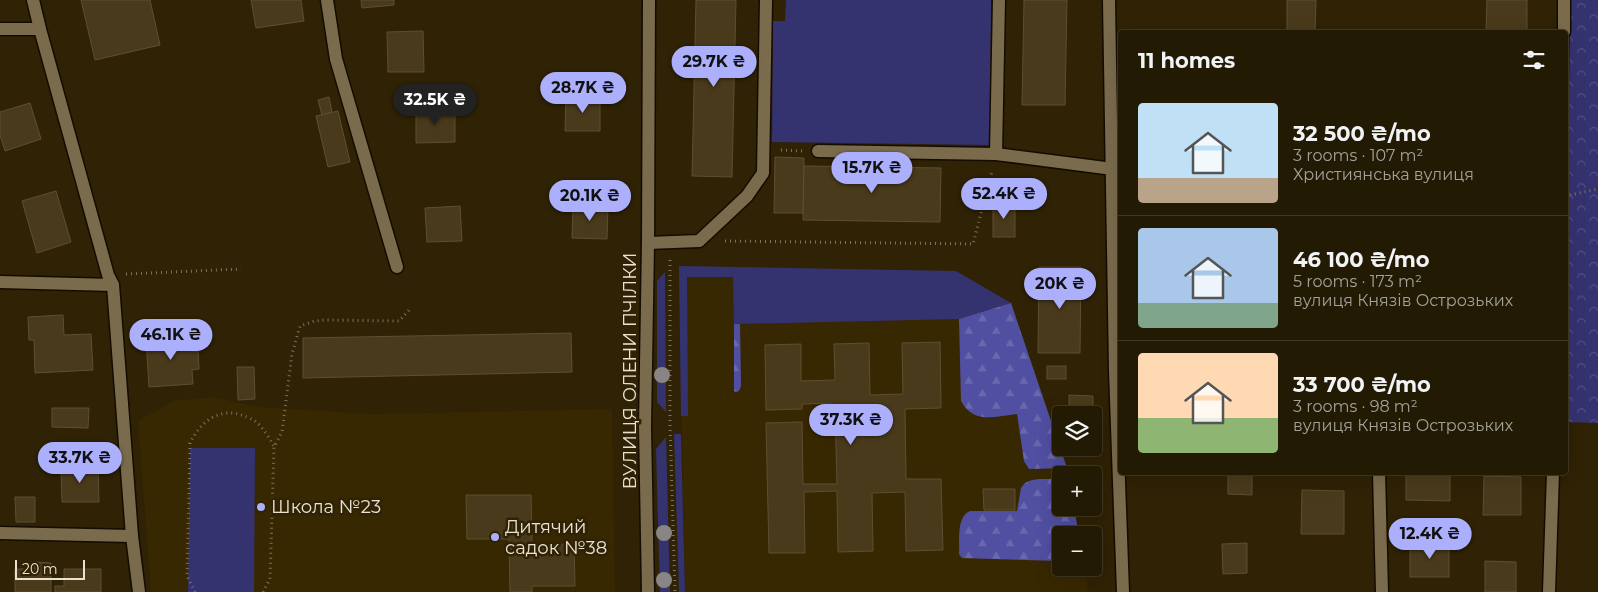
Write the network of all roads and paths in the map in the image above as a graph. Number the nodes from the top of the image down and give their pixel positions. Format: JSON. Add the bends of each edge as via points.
{"nodes":[{"id":1,"x":33,"y":0,"type":"edge"},
{"id":2,"x":327,"y":0,"type":"edge"},
{"id":3,"x":649,"y":0,"type":"edge"},
{"id":4,"x":766,"y":0,"type":"edge"},
{"id":5,"x":998,"y":0,"type":"edge"},
{"id":6,"x":1109,"y":0,"type":"edge"},
{"id":7,"x":1564,"y":0,"type":"edge"},
{"id":8,"x":0,"y":29,"type":"edge"},
{"id":9,"x":40,"y":30,"type":"junction"},
{"id":10,"x":1564,"y":30,"type":"edge"},
{"id":11,"x":764,"y":150,"type":"junction"},
{"id":12,"x":818,"y":151,"type":"joint"},
{"id":13,"x":996,"y":154,"type":"junction"},
{"id":14,"x":1113,"y":169,"type":"junction"},
{"id":15,"x":1116,"y":185,"type":"edge"},
{"id":16,"x":1598,"y":188,"type":"edge"},
{"id":17,"x":1568,"y":195,"type":"edge"},
{"id":18,"x":699,"y":241,"type":"junction"},
{"id":19,"x":670,"y":242,"type":"junction"},
{"id":20,"x":648,"y":243,"type":"junction"},
{"id":21,"x":397,"y":267,"type":"dead end"},
{"id":22,"x":241,"y":269,"type":"dead end"},
{"id":23,"x":110,"y":280,"type":"junction"},
{"id":24,"x":0,"y":282,"type":"edge"},
{"id":25,"x":411,"y":308,"type":"dead end"},
{"id":26,"x":1118,"y":371,"type":"edge"},
{"id":27,"x":274,"y":447,"type":"junction"},
{"id":28,"x":1121,"y":475,"type":"edge"},
{"id":29,"x":1379,"y":475,"type":"edge"},
{"id":30,"x":1553,"y":475,"type":"edge"},
{"id":31,"x":0,"y":533,"type":"edge"},
{"id":32,"x":132,"y":536,"type":"junction"},
{"id":33,"x":139,"y":592,"type":"edge"},
{"id":34,"x":195,"y":592,"type":"edge"},
{"id":35,"x":263,"y":592,"type":"edge"},
{"id":36,"x":648,"y":592,"type":"edge"},
{"id":37,"x":675,"y":592,"type":"edge"},
{"id":38,"x":1124,"y":592,"type":"edge"},
{"id":39,"x":1382,"y":592,"type":"edge"},
{"id":40,"x":1550,"y":592,"type":"edge"}],
"edges":[{"from":1,"to":9,"type":"street"},
{"from":2,"to":21,"type":"street","via":[[336,59]]},
{"from":3,"to":20,"type":"street","name":"ВУЛИЦЯ ОЛЕНИ ПЧІЛКИ"},
{"from":4,"to":11,"type":"street"},
{"from":5,"to":13,"type":"street"},
{"from":6,"to":14,"type":"street"},
{"from":7,"to":10,"type":"street"},
{"from":8,"to":9,"type":"street"},
{"from":9,"to":23,"type":"street"},
{"from":11,"to":12,"type":"path"},
{"from":11,"to":18,"type":"street","via":[[763,173],[747,196]]},
{"from":12,"to":13,"type":"street"},
{"from":13,"to":14,"type":"street"},
{"from":13,"to":18,"type":"path","via":[[973,244]]},
{"from":14,"to":15,"type":"street"},
{"from":15,"to":26,"type":"street"},
{"from":16,"to":17,"type":"path"},
{"from":18,"to":19,"type":"street"},
{"from":19,"to":20,"type":"street"},
{"from":19,"to":37,"type":"path","via":[[670,425]]},
{"from":20,"to":36,"type":"street","name":"ВУЛИЦЯ ОЛЕНИ ПЧІЛКИ","via":[[645,426]]},
{"from":22,"to":23,"type":"path"},
{"from":23,"to":24,"type":"street"},
{"from":23,"to":32,"type":"street"},
{"from":25,"to":27,"type":"path","via":[[399,321],[326,320],[300,326],[292,354],[282,432]]},
{"from":27,"to":34,"type":"path","via":[[255,420],[232,412],[204,422],[196,431],[190,443],[187,576]]},
{"from":27,"to":35,"type":"path","via":[[270,579]]},
{"from":28,"to":38,"type":"street"},
{"from":29,"to":39,"type":"street"},
{"from":30,"to":40,"type":"street"},
{"from":31,"to":32,"type":"street"},
{"from":32,"to":33,"type":"street"}]}
